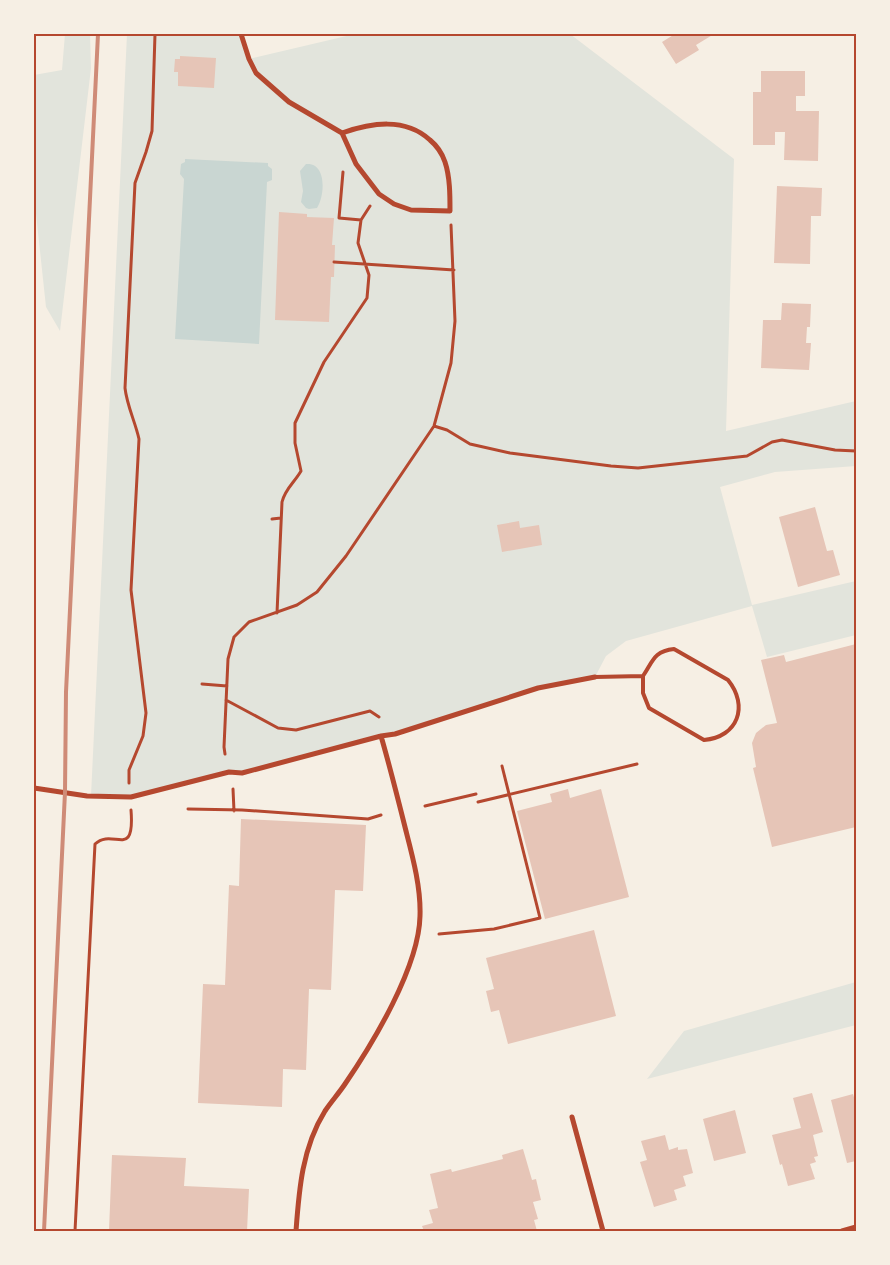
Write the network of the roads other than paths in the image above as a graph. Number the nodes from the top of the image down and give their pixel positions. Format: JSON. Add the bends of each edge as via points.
{"nodes":[{"id":1,"x":241,"y":34,"type":"edge"},
{"id":2,"x":342,"y":133,"type":"junction"},
{"id":3,"x":643,"y":676,"type":"junction"},
{"id":4,"x":596,"y":677,"type":"joint"},
{"id":5,"x":382,"y":736,"type":"junction"},
{"id":6,"x":34,"y":788,"type":"edge"},
{"id":7,"x":572,"y":1117,"type":"dead end"},
{"id":8,"x":856,"y":1227,"type":"edge"},
{"id":9,"x":296,"y":1231,"type":"edge"},
{"id":10,"x":603,"y":1231,"type":"edge"},
{"id":11,"x":842,"y":1231,"type":"edge"}],
"edges":[{"from":1,"to":2,"type":"street","via":[[256,73],[288,102]]},
{"from":2,"to":2,"type":"street","via":[[356,164],[378,194],[411,210],[450,212],[445,161],[427,137],[398,124],[370,125]]},
{"from":3,"to":3,"type":"lane","via":[[643,694],[649,708],[704,740],[728,731],[738,716],[738,696],[728,680],[674,650],[665,650],[658,655]]},
{"from":3,"to":4,"type":"lane"},
{"from":4,"to":5,"type":"street","via":[[538,688]]},
{"from":5,"to":6,"type":"street","via":[[242,773],[229,772],[130,797],[87,796]]},
{"from":5,"to":9,"type":"street","via":[[414,864],[420,917],[416,944],[385,1020],[345,1085],[324,1112],[314,1135],[302,1168]]},
{"from":7,"to":10,"type":"street"},
{"from":8,"to":11,"type":"street"}]}
